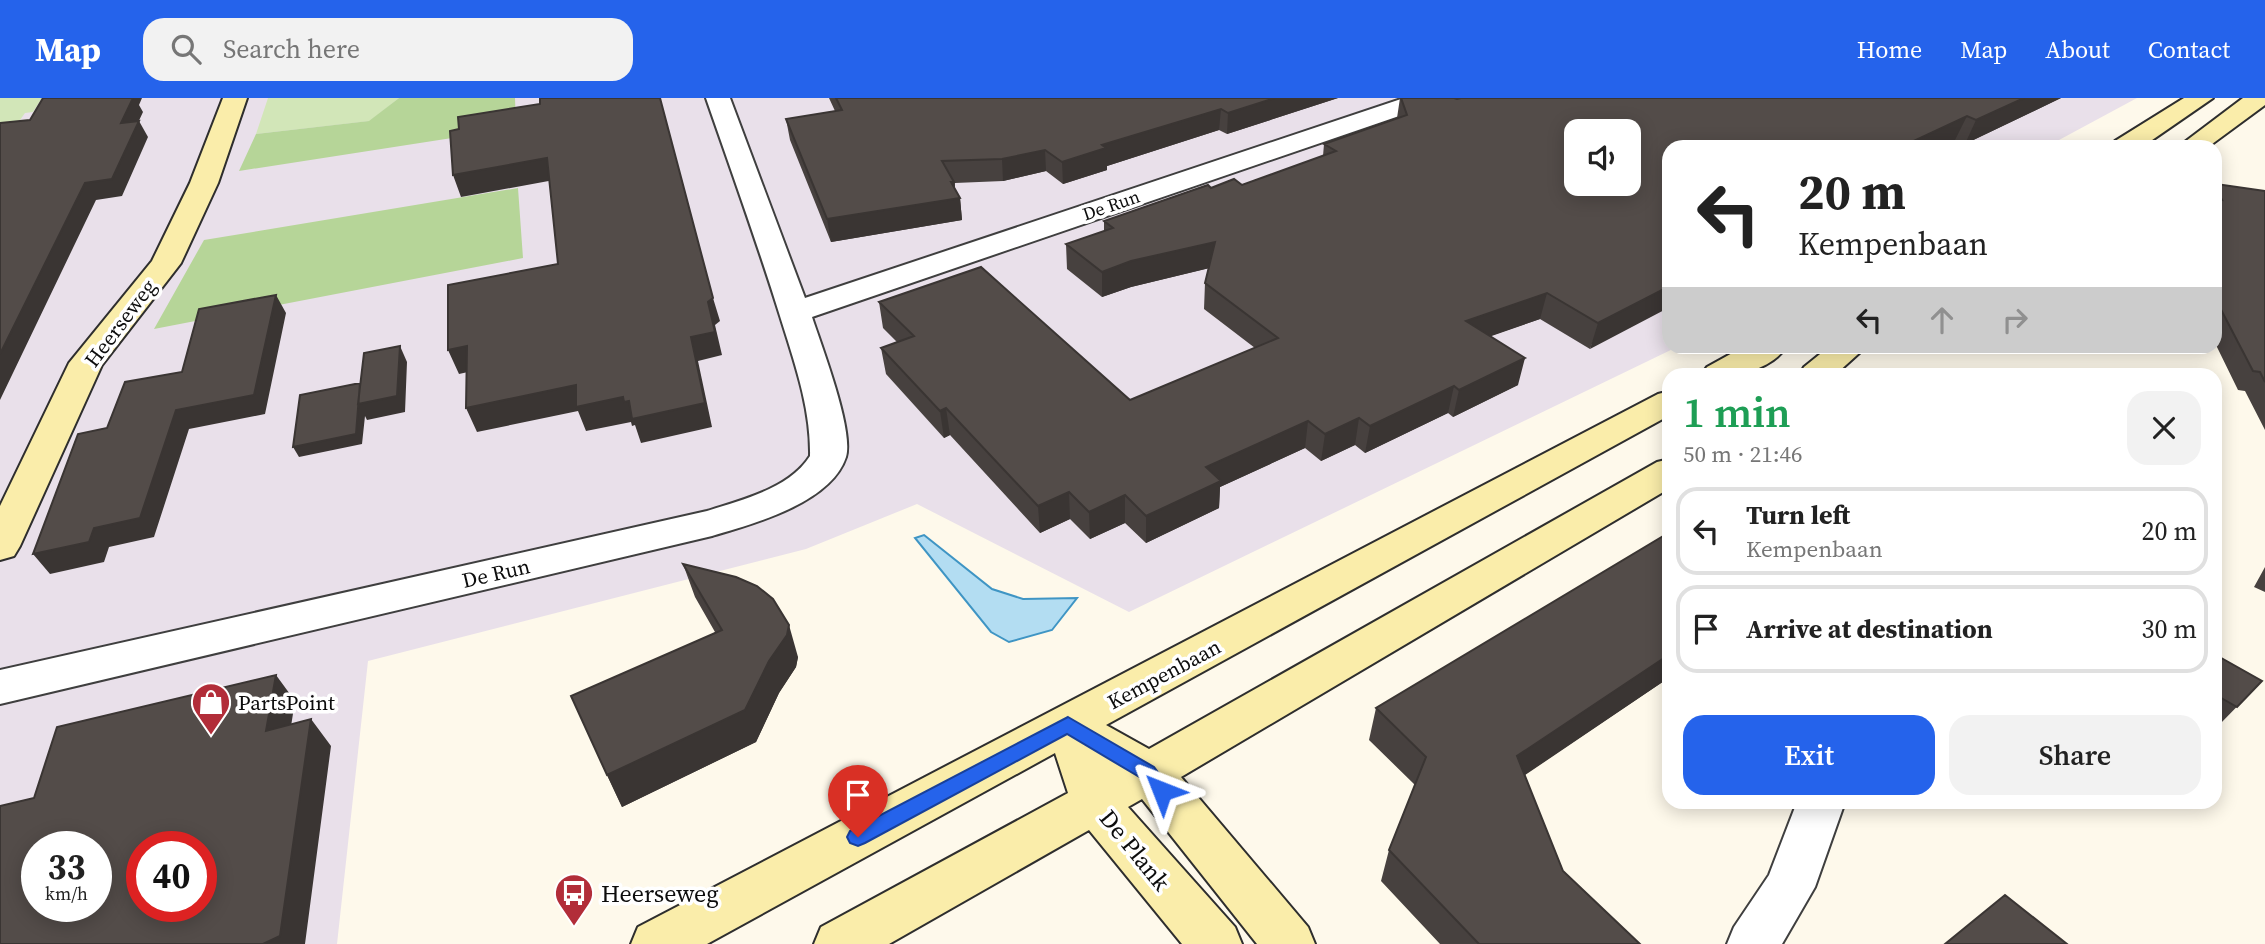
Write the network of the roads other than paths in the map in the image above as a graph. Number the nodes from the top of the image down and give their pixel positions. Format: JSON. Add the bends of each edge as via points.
{"nodes":[{"id":1,"x":235,"y":98,"type":"edge"},
{"id":2,"x":718,"y":98,"type":"edge"},
{"id":3,"x":1428,"y":98,"type":"edge"},
{"id":4,"x":2201,"y":98,"type":"edge"},
{"id":5,"x":2259,"y":98,"type":"edge"},
{"id":6,"x":2135,"y":140,"type":"edge"},
{"id":7,"x":2200,"y":140,"type":"edge"},
{"id":8,"x":795,"y":312,"type":"junction"},
{"id":9,"x":1755,"y":354,"type":"edge"},
{"id":10,"x":1841,"y":354,"type":"edge"},
{"id":11,"x":1730,"y":368,"type":"edge"},
{"id":12,"x":1824,"y":368,"type":"edge"},
{"id":13,"x":1662,"y":405,"type":"edge"},
{"id":14,"x":1662,"y":476,"type":"edge"},
{"id":15,"x":0,"y":546,"type":"edge"},
{"id":16,"x":0,"y":687,"type":"edge"},
{"id":17,"x":1068,"y":725,"type":"junction"},
{"id":18,"x":1148,"y":772,"type":"junction"},
{"id":19,"x":1095,"y":802,"type":"junction"},
{"id":20,"x":1818,"y":809,"type":"edge"},
{"id":21,"x":657,"y":944,"type":"edge"},
{"id":22,"x":840,"y":944,"type":"edge"},
{"id":23,"x":1216,"y":944,"type":"edge"},
{"id":24,"x":1289,"y":944,"type":"edge"},
{"id":25,"x":1753,"y":944,"type":"edge"}],
"edges":[{"from":1,"to":15,"type":"main road","name":"Heerseweg","via":[[204,183],[166,263],[86,363]]},
{"from":2,"to":8,"type":"street","name":"De Run"},
{"from":3,"to":8,"type":"street","name":"De Run"},
{"from":4,"to":6,"type":"main road"},
{"from":5,"to":7,"type":"main road"},
{"from":8,"to":16,"type":"street","name":"De Run","via":[[829,424],[829,455],[814,476],[771,504],[712,523]]},
{"from":9,"to":11,"type":"main road"},
{"from":10,"to":12,"type":"main road"},
{"from":13,"to":17,"type":"main road","name":"Kempenbaan"},
{"from":14,"to":18,"type":"main road"},
{"from":17,"to":18,"type":"main road"},
{"from":17,"to":19,"type":"main road","name":"De Plank"},
{"from":17,"to":21,"type":"main road","name":"Kempenbaan"},
{"from":18,"to":19,"type":"main road"},
{"from":18,"to":24,"type":"main road"},
{"from":19,"to":22,"type":"main road"},
{"from":19,"to":23,"type":"main road","name":"De Plank"},
{"from":20,"to":25,"type":"street","via":[[1790,887]]}]}
